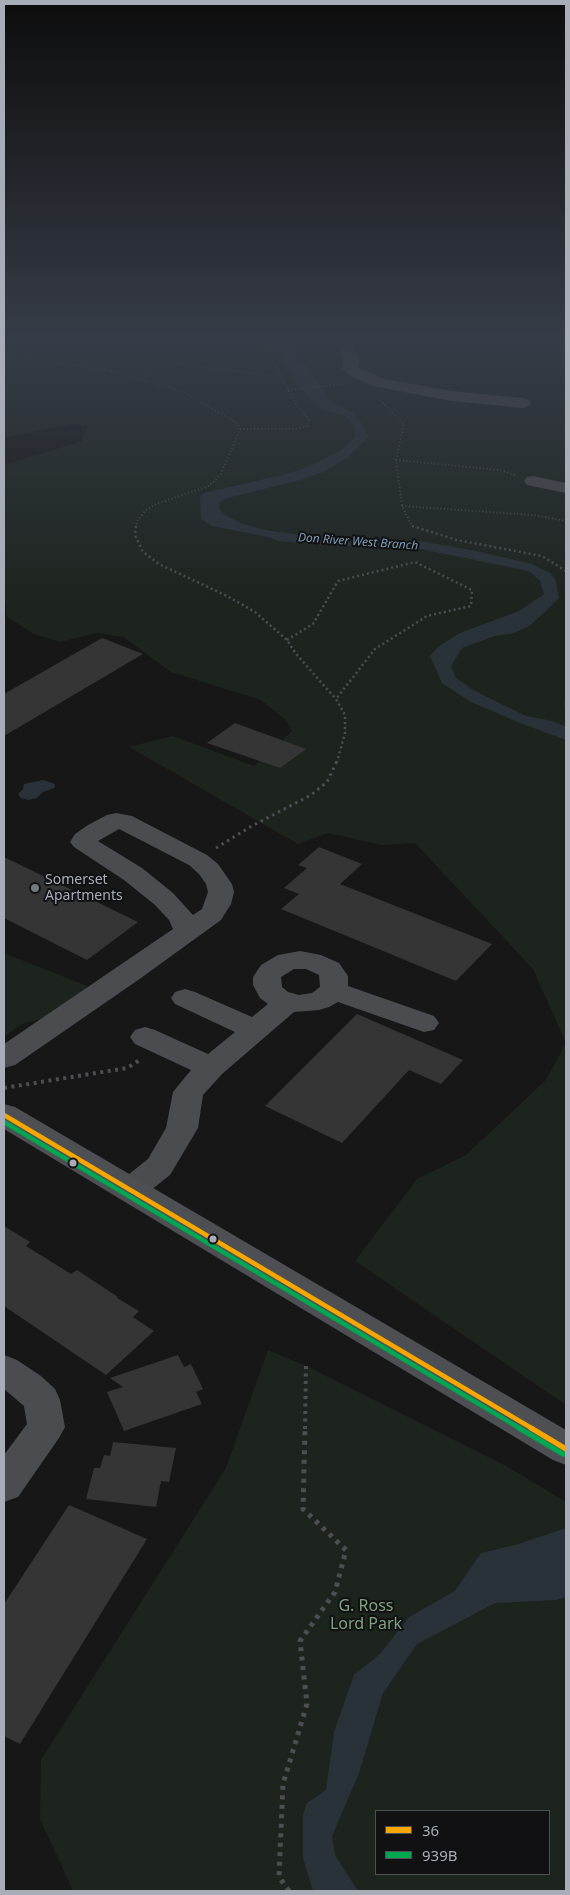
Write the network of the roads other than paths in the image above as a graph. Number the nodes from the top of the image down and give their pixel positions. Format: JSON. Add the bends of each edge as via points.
{"nodes":[{"id":1,"x":532,"y":481,"type":"road end"},
{"id":2,"x":566,"y":488,"type":"edge"},
{"id":3,"x":188,"y":931,"type":"junction"},
{"id":4,"x":333,"y":990,"type":"junction"},
{"id":5,"x":185,"y":998,"type":"dead end"},
{"id":6,"x":288,"y":1002,"type":"junction"},
{"id":7,"x":424,"y":1023,"type":"dead end"},
{"id":8,"x":254,"y":1029,"type":"junction"},
{"id":9,"x":153,"y":1042,"type":"road end"},
{"id":10,"x":4,"y":1058,"type":"edge"},
{"id":11,"x":211,"y":1066,"type":"junction"},
{"id":12,"x":4,"y":1115,"type":"edge"},
{"id":13,"x":130,"y":1190,"type":"junction"},
{"id":14,"x":4,"y":1370,"type":"edge"},
{"id":15,"x":566,"y":1449,"type":"edge"},
{"id":16,"x":4,"y":1485,"type":"edge"}],
"edges":[{"from":1,"to":2,"type":"street"},
{"from":3,"to":3,"type":"street","via":[[212,914],[218,904],[220,884],[209,869],[123,821],[116,820],[84,838],[84,842],[164,899],[181,917]]},
{"from":3,"to":10,"type":"street"},
{"from":4,"to":6,"type":"street","via":[[314,1002]]},
{"from":4,"to":6,"type":"street","via":[[334,976],[321,964],[288,961],[267,977],[270,992]]},
{"from":4,"to":7,"type":"street"},
{"from":5,"to":8,"type":"street"},
{"from":6,"to":8,"type":"street"},
{"from":8,"to":11,"type":"street"},
{"from":9,"to":11,"type":"street"},
{"from":11,"to":13,"type":"street","via":[[188,1092],[182,1128],[159,1167]]},
{"from":12,"to":13,"type":"main road"},
{"from":13,"to":15,"type":"main road"},
{"from":14,"to":16,"type":"street","via":[[42,1400],[46,1427]]}]}
